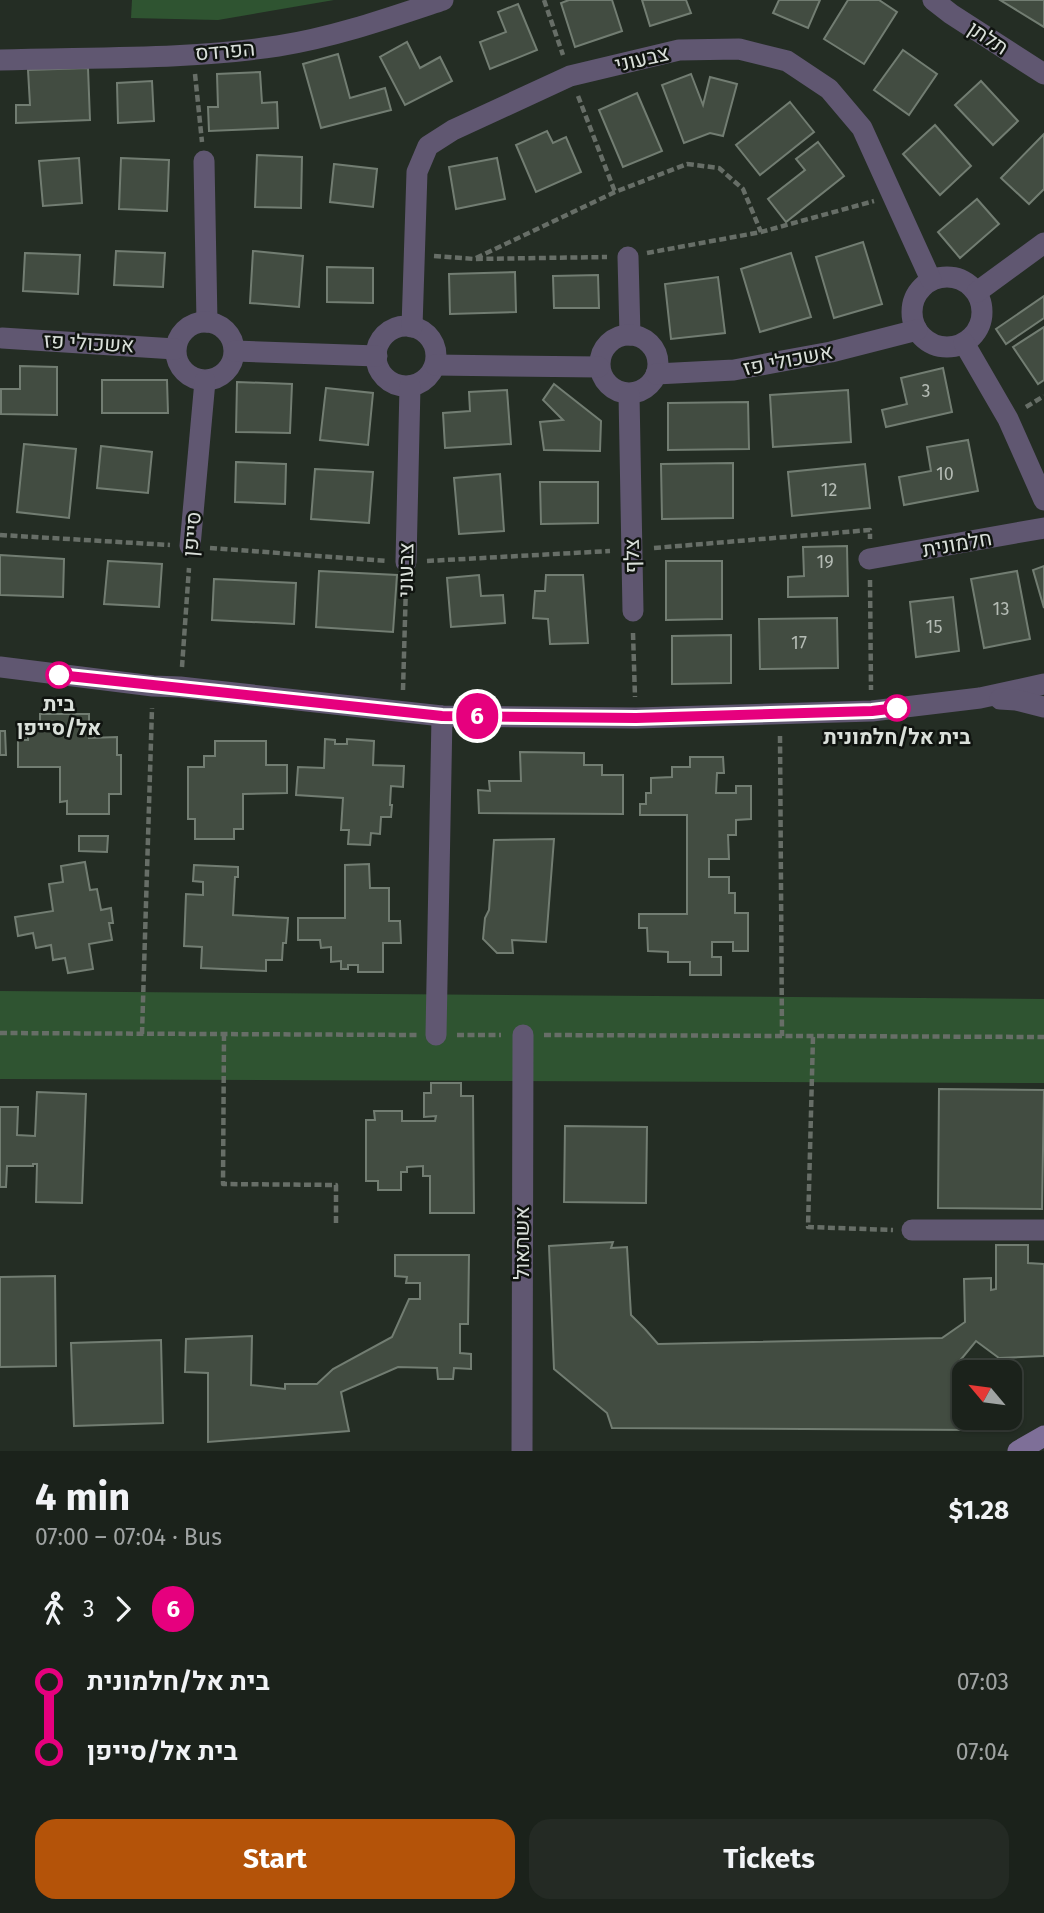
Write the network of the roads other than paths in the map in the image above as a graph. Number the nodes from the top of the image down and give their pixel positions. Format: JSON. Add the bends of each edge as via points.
{"nodes":[{"id":1,"x":443,"y":0,"type":"edge"},
{"id":2,"x":933,"y":0,"type":"edge"},
{"id":3,"x":0,"y":60,"type":"edge"},
{"id":4,"x":1044,"y":74,"type":"edge"},
{"id":5,"x":204,"y":161,"type":"road end"},
{"id":6,"x":1044,"y":243,"type":"edge"},
{"id":7,"x":628,"y":257,"type":"road end"},
{"id":8,"x":931,"y":281,"type":"junction"},
{"id":9,"x":977,"y":292,"type":"junction"},
{"id":10,"x":206,"y":321,"type":"junction"},
{"id":11,"x":412,"y":327,"type":"junction"},
{"id":12,"x":917,"y":330,"type":"junction"},
{"id":13,"x":630,"y":335,"type":"junction"},
{"id":14,"x":1,"y":339,"type":"edge"},
{"id":15,"x":964,"y":343,"type":"junction"},
{"id":16,"x":175,"y":349,"type":"junction"},
{"id":17,"x":235,"y":351,"type":"junction"},
{"id":18,"x":377,"y":356,"type":"junction"},
{"id":19,"x":435,"y":365,"type":"junction"},
{"id":20,"x":599,"y":367,"type":"junction"},
{"id":21,"x":656,"y":374,"type":"junction"},
{"id":22,"x":205,"y":381,"type":"junction"},
{"id":23,"x":410,"y":386,"type":"junction"},
{"id":24,"x":629,"y":394,"type":"junction"},
{"id":25,"x":1044,"y":500,"type":"edge"},
{"id":26,"x":1044,"y":528,"type":"edge"},
{"id":27,"x":190,"y":546,"type":"road end"},
{"id":28,"x":870,"y":559,"type":"road end"},
{"id":29,"x":406,"y":562,"type":"road end"},
{"id":30,"x":633,"y":611,"type":"road end"},
{"id":31,"x":0,"y":667,"type":"edge"},
{"id":32,"x":1044,"y":684,"type":"edge"},
{"id":33,"x":980,"y":698,"type":"junction"},
{"id":34,"x":1044,"y":707,"type":"edge"},
{"id":35,"x":442,"y":716,"type":"junction"},
{"id":36,"x":436,"y":1035,"type":"dead end"},
{"id":37,"x":523,"y":1035,"type":"dead end"},
{"id":38,"x":912,"y":1230,"type":"road end"},
{"id":39,"x":1044,"y":1230,"type":"edge"},
{"id":40,"x":1044,"y":1436,"type":"edge"},
{"id":41,"x":522,"y":1451,"type":"edge"},
{"id":42,"x":1018,"y":1451,"type":"edge"}],
"edges":[{"from":1,"to":3,"type":"street","name":"הפרדס","via":[[358,29],[279,46],[193,54]]},
{"from":2,"to":4,"type":"street","name":"תלתן"},
{"from":5,"to":10,"type":"street"},
{"from":6,"to":9,"type":"street"},
{"from":7,"to":13,"type":"street"},
{"from":8,"to":9,"type":"street","via":[[951,276]]},
{"from":8,"to":11,"type":"street","name":"צבעוני","via":[[862,128],[829,89],[787,61],[739,49],[679,50],[570,76],[453,130],[429,146],[416,172]]},
{"from":8,"to":12,"type":"street","via":[[915,297],[912,308]]},
{"from":9,"to":15,"type":"street","via":[[982,303],[980,327]]},
{"from":10,"to":16,"type":"street","via":[[189,326]]},
{"from":10,"to":17,"type":"street","via":[[229,334]]},
{"from":11,"to":18,"type":"street","via":[[387,333]]},
{"from":11,"to":19,"type":"street","via":[[434,345]]},
{"from":12,"to":15,"type":"street","via":[[943,347]]},
{"from":12,"to":21,"type":"street","name":"אשכולי פז","via":[[734,370]]},
{"from":13,"to":20,"type":"street","via":[[607,344]]},
{"from":13,"to":21,"type":"street","via":[[639,336],[653,348]]},
{"from":14,"to":16,"type":"street","name":"אשכולי פז"},
{"from":15,"to":25,"type":"street","via":[[1008,419]]},
{"from":16,"to":22,"type":"street","via":[[180,368]]},
{"from":17,"to":18,"type":"street"},
{"from":17,"to":22,"type":"street","via":[[229,369]]},
{"from":18,"to":23,"type":"street","via":[[378,366],[390,382]]},
{"from":19,"to":20,"type":"street"},
{"from":19,"to":23,"type":"street","via":[[426,379]]},
{"from":20,"to":24,"type":"street","via":[[612,389]]},
{"from":21,"to":24,"type":"street","via":[[646,388]]},
{"from":22,"to":27,"type":"street","name":"סייפן"},
{"from":23,"to":29,"type":"street","name":"צבעוני"},
{"from":24,"to":30,"type":"street","name":"צלף"},
{"from":26,"to":28,"type":"street","name":"חלמונית"},
{"from":31,"to":35,"type":"street"},
{"from":32,"to":33,"type":"street"},
{"from":33,"to":34,"type":"street"},
{"from":33,"to":35,"type":"street","via":[[872,711],[636,718]]},
{"from":35,"to":36,"type":"street"},
{"from":37,"to":41,"type":"street","name":"אשתאול"},
{"from":38,"to":39,"type":"street"},
{"from":40,"to":42,"type":"main road"}]}
